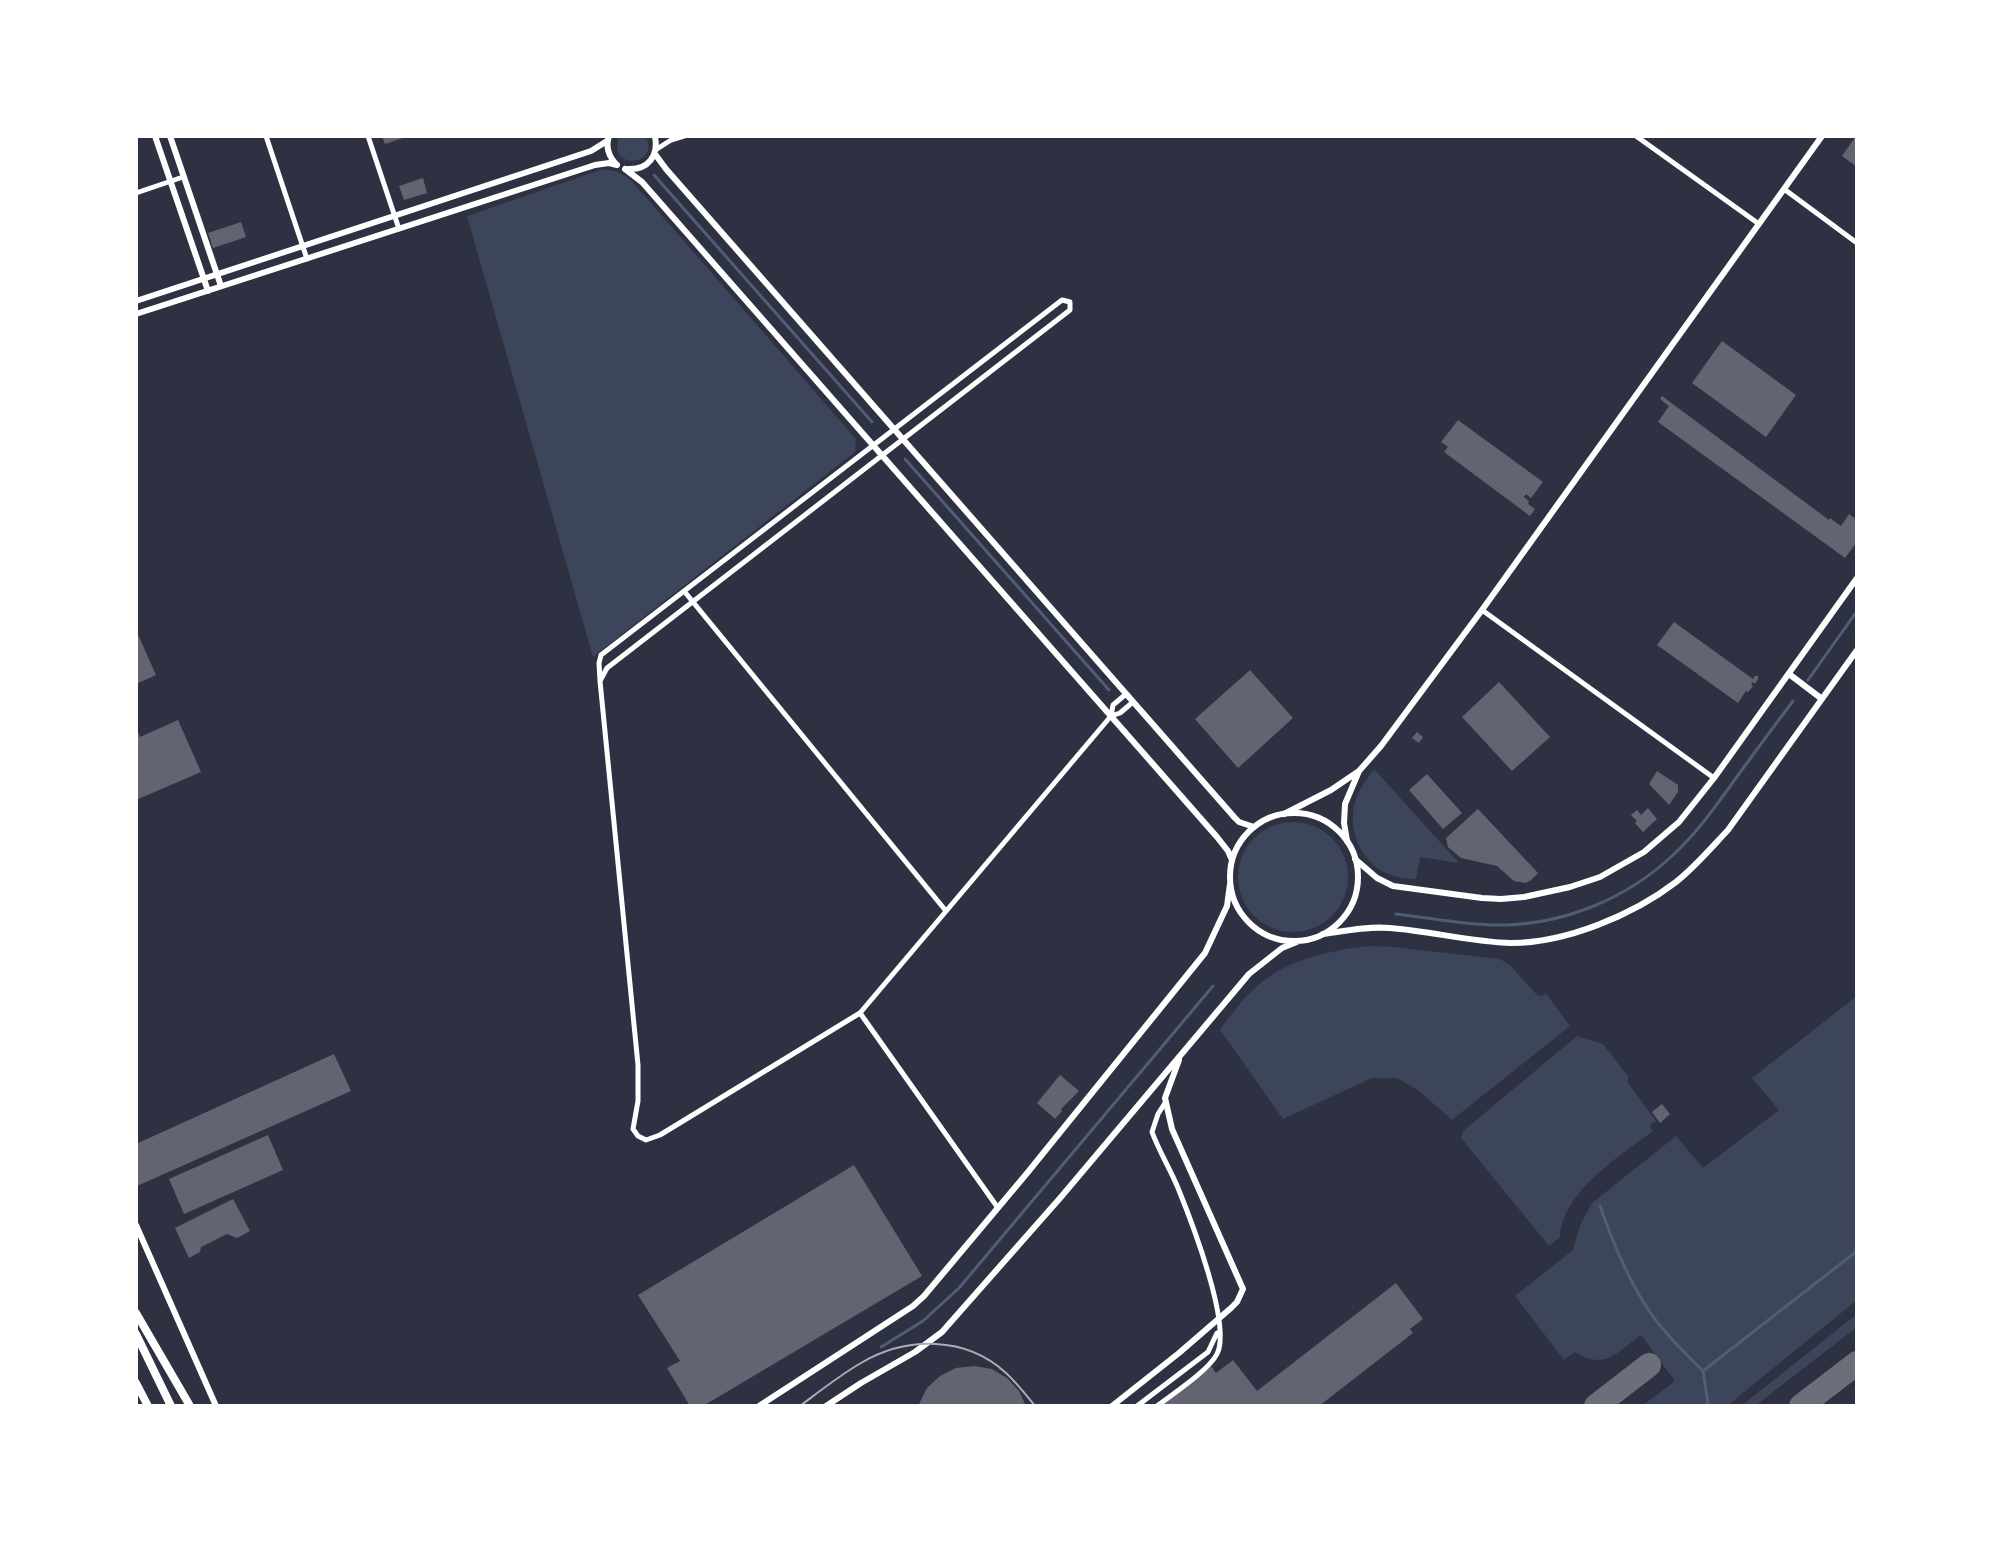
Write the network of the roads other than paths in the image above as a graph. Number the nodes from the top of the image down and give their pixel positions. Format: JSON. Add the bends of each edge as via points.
{"nodes":[{"id":1,"x":155,"y":136,"type":"edge"},
{"id":2,"x":170,"y":136,"type":"edge"},
{"id":3,"x":266,"y":136,"type":"edge"},
{"id":4,"x":368,"y":136,"type":"edge"},
{"id":5,"x":655,"y":136,"type":"edge"},
{"id":6,"x":684,"y":136,"type":"edge"},
{"id":7,"x":1636,"y":136,"type":"edge"},
{"id":8,"x":1822,"y":136,"type":"edge"},
{"id":9,"x":608,"y":138,"type":"edge"},
{"id":10,"x":656,"y":151,"type":"junction"},
{"id":11,"x":617,"y":165,"type":"junction"},
{"id":12,"x":625,"y":169,"type":"junction"},
{"id":13,"x":183,"y":177,"type":"junction"},
{"id":14,"x":171,"y":181,"type":"junction"},
{"id":15,"x":1784,"y":189,"type":"junction"},
{"id":16,"x":136,"y":193,"type":"edge"},
{"id":17,"x":395,"y":216,"type":"junction"},
{"id":18,"x":1759,"y":224,"type":"junction"},
{"id":19,"x":399,"y":229,"type":"junction"},
{"id":20,"x":1857,"y":243,"type":"edge"},
{"id":21,"x":303,"y":246,"type":"junction"},
{"id":22,"x":307,"y":259,"type":"junction"},
{"id":23,"x":217,"y":274,"type":"junction"},
{"id":24,"x":203,"y":279,"type":"junction"},
{"id":25,"x":221,"y":286,"type":"junction"},
{"id":26,"x":208,"y":291,"type":"junction"},
{"id":27,"x":136,"y":301,"type":"edge"},
{"id":28,"x":136,"y":314,"type":"edge"},
{"id":29,"x":894,"y":429,"type":"junction"},
{"id":30,"x":903,"y":439,"type":"junction"},
{"id":31,"x":873,"y":445,"type":"junction"},
{"id":32,"x":882,"y":455,"type":"junction"},
{"id":33,"x":1857,"y":578,"type":"edge"},
{"id":34,"x":684,"y":591,"type":"junction"},
{"id":35,"x":693,"y":602,"type":"junction"},
{"id":36,"x":1482,"y":610,"type":"junction"},
{"id":37,"x":1857,"y":650,"type":"edge"},
{"id":38,"x":1789,"y":674,"type":"junction"},
{"id":39,"x":600,"y":681,"type":"junction"},
{"id":40,"x":1126,"y":694,"type":"junction"},
{"id":41,"x":1822,"y":699,"type":"junction"},
{"id":42,"x":1133,"y":702,"type":"junction"},
{"id":43,"x":1111,"y":716,"type":"junction"},
{"id":44,"x":1359,"y":771,"type":"junction"},
{"id":45,"x":1714,"y":778,"type":"junction"},
{"id":46,"x":1284,"y":814,"type":"junction"},
{"id":47,"x":1254,"y":827,"type":"junction"},
{"id":48,"x":1347,"y":841,"type":"junction"},
{"id":49,"x":1355,"y":859,"type":"junction"},
{"id":50,"x":1232,"y":860,"type":"junction"},
{"id":51,"x":1230,"y":884,"type":"junction"},
{"id":52,"x":946,"y":911,"type":"junction"},
{"id":53,"x":1323,"y":934,"type":"junction"},
{"id":54,"x":1299,"y":941,"type":"junction"},
{"id":55,"x":860,"y":1013,"type":"junction"},
{"id":56,"x":1193,"y":1038,"type":"junction"},
{"id":57,"x":1165,"y":1103,"type":"junction"},
{"id":58,"x":998,"y":1209,"type":"junction"},
{"id":59,"x":136,"y":1225,"type":"edge"},
{"id":60,"x":136,"y":1313,"type":"edge"},
{"id":61,"x":1217,"y":1333,"type":"dead end"},
{"id":62,"x":136,"y":1334,"type":"edge"},
{"id":63,"x":136,"y":1383,"type":"edge"},
{"id":64,"x":148,"y":1406,"type":"edge"},
{"id":65,"x":171,"y":1406,"type":"edge"},
{"id":66,"x":190,"y":1406,"type":"edge"},
{"id":67,"x":216,"y":1406,"type":"edge"},
{"id":68,"x":759,"y":1406,"type":"edge"},
{"id":69,"x":826,"y":1406,"type":"edge"},
{"id":70,"x":1112,"y":1406,"type":"edge"},
{"id":71,"x":1137,"y":1406,"type":"edge"},
{"id":72,"x":1157,"y":1406,"type":"edge"}],
"edges":[{"from":1,"to":14,"type":"street"},
{"from":2,"to":13,"type":"street"},
{"from":3,"to":21,"type":"street"},
{"from":4,"to":17,"type":"street"},
{"from":5,"to":10,"type":"street"},
{"from":6,"to":10,"type":"street"},
{"from":7,"to":18,"type":"street"},
{"from":8,"to":15,"type":"street"},
{"from":9,"to":11,"type":"street","via":[[609,154]]},
{"from":9,"to":17,"type":"street","via":[[591,151]]},
{"from":10,"to":12,"type":"street","via":[[646,165]]},
{"from":10,"to":29,"type":"street","via":[[676,181]]},
{"from":11,"to":12,"type":"street"},
{"from":11,"to":19,"type":"street","via":[[595,165]]},
{"from":12,"to":31,"type":"street"},
{"from":13,"to":14,"type":"street"},
{"from":13,"to":23,"type":"street"},
{"from":14,"to":16,"type":"street"},
{"from":14,"to":24,"type":"street"},
{"from":15,"to":18,"type":"street"},
{"from":15,"to":20,"type":"street"},
{"from":17,"to":19,"type":"street"},
{"from":17,"to":21,"type":"street"},
{"from":18,"to":36,"type":"street"},
{"from":19,"to":22,"type":"street"},
{"from":21,"to":22,"type":"street"},
{"from":21,"to":23,"type":"street"},
{"from":22,"to":25,"type":"street"},
{"from":23,"to":24,"type":"street"},
{"from":23,"to":25,"type":"street"},
{"from":24,"to":26,"type":"street"},
{"from":24,"to":27,"type":"street"},
{"from":25,"to":26,"type":"street"},
{"from":26,"to":28,"type":"street"},
{"from":29,"to":30,"type":"street"},
{"from":29,"to":30,"type":"street","via":[[1062,300],[1070,302],[1070,310]]},
{"from":29,"to":31,"type":"street"},
{"from":30,"to":32,"type":"street"},
{"from":30,"to":40,"type":"street"},
{"from":31,"to":32,"type":"street"},
{"from":31,"to":34,"type":"street"},
{"from":32,"to":35,"type":"street"},
{"from":32,"to":43,"type":"street"},
{"from":33,"to":38,"type":"street"},
{"from":34,"to":35,"type":"street"},
{"from":34,"to":39,"type":"street","via":[[601,655]]},
{"from":35,"to":39,"type":"street","via":[[607,668]]},
{"from":35,"to":52,"type":"street"},
{"from":36,"to":44,"type":"street"},
{"from":36,"to":45,"type":"street"},
{"from":37,"to":41,"type":"street"},
{"from":38,"to":41,"type":"street"},
{"from":38,"to":45,"type":"street"},
{"from":39,"to":55,"type":"street","via":[[638,1065],[633,1129],[638,1136],[646,1140],[660,1135]]},
{"from":40,"to":42,"type":"street"},
{"from":40,"to":43,"type":"street","via":[[1113,705]]},
{"from":41,"to":53,"type":"street","via":[[1705,856],[1643,904],[1607,921],[1513,943],[1387,927]]},
{"from":42,"to":43,"type":"street"},
{"from":42,"to":47,"type":"street","via":[[1235,818]]},
{"from":43,"to":50,"type":"street"},
{"from":43,"to":52,"type":"street"},
{"from":44,"to":46,"type":"street"},
{"from":44,"to":48,"type":"street","via":[[1345,804]]},
{"from":45,"to":49,"type":"street","via":[[1679,822],[1644,852],[1610,873],[1570,887],[1524,897],[1480,898],[1393,886]]},
{"from":46,"to":47,"type":"street"},
{"from":46,"to":48,"type":"street","via":[[1313,816]]},
{"from":47,"to":50,"type":"street"},
{"from":48,"to":49,"type":"street"},
{"from":49,"to":53,"type":"street","via":[[1358,874],[1352,902]]},
{"from":50,"to":51,"type":"street"},
{"from":51,"to":54,"type":"street","via":[[1248,922],[1271,937]]},
{"from":51,"to":58,"type":"street","via":[[1227,906],[1205,953]]},
{"from":52,"to":55,"type":"street"},
{"from":53,"to":54,"type":"street"},
{"from":54,"to":56,"type":"street","via":[[1249,974]]},
{"from":55,"to":58,"type":"street"},
{"from":56,"to":57,"type":"street","via":[[1177,1064]]},
{"from":56,"to":69,"type":"street","via":[[942,1332]]},
{"from":57,"to":70,"type":"street","via":[[1243,1289],[1231,1308]]},
{"from":57,"to":72,"type":"street","via":[[1152,1132],[1204,1262],[1221,1323],[1221,1344],[1203,1370]]},
{"from":58,"to":68,"type":"street","via":[[913,1306]]},
{"from":59,"to":67,"type":"street"},
{"from":60,"to":66,"type":"highway"},
{"from":61,"to":71,"type":"street","via":[[1208,1352]]},
{"from":62,"to":65,"type":"highway"},
{"from":63,"to":64,"type":"highway"}]}
